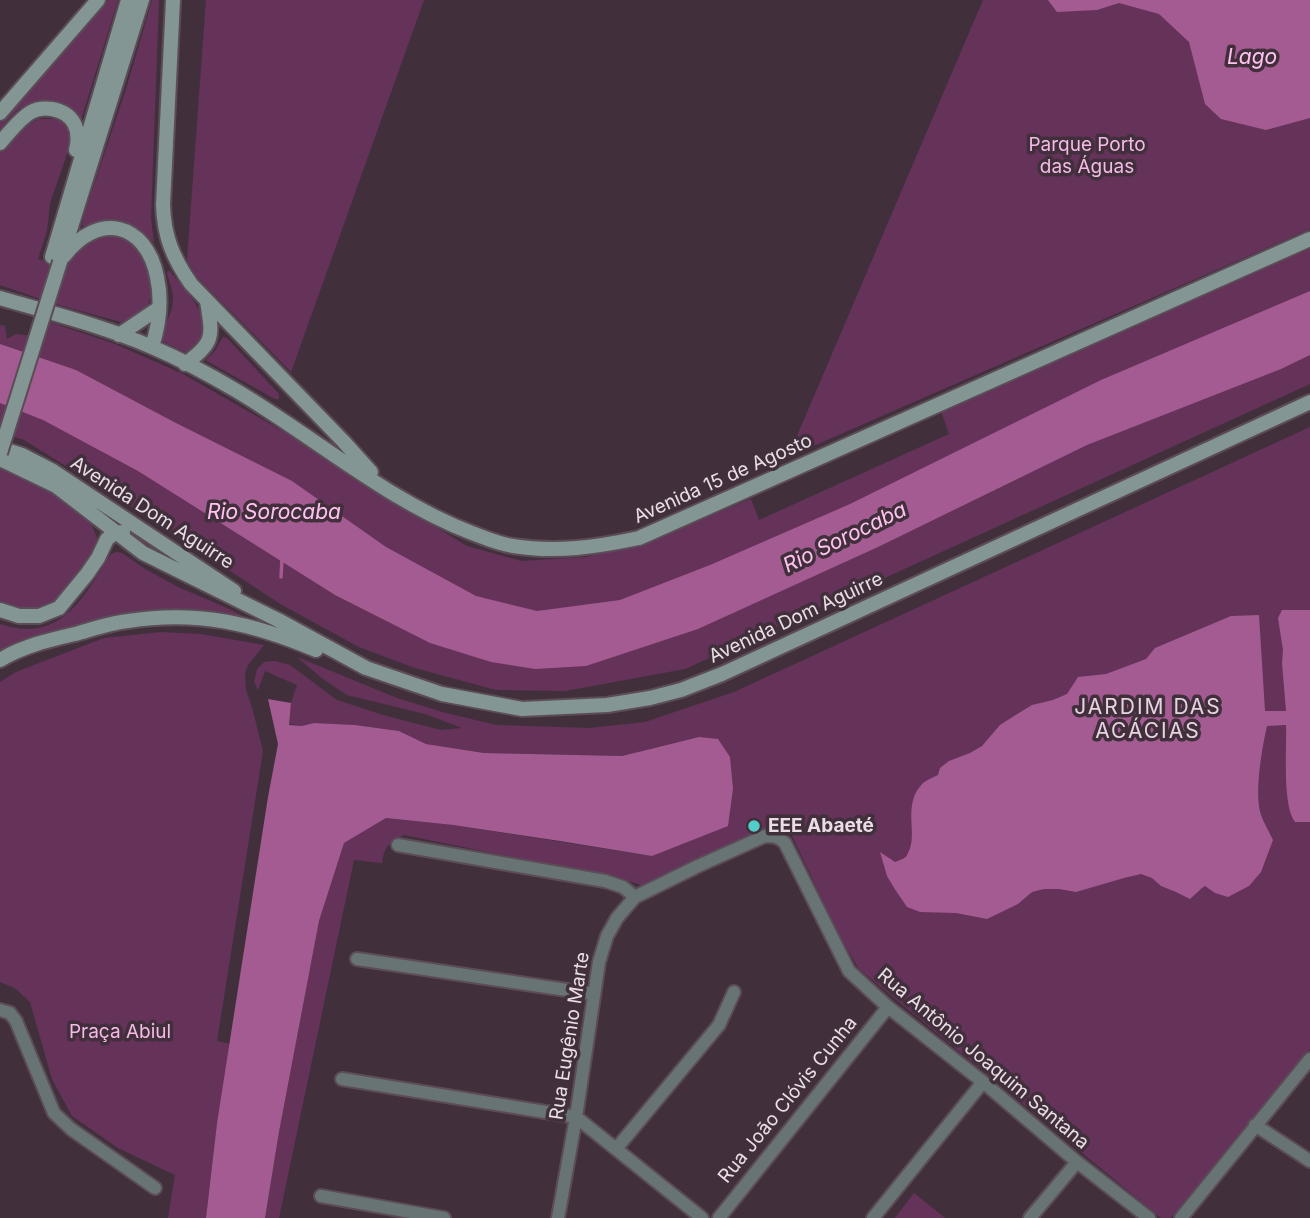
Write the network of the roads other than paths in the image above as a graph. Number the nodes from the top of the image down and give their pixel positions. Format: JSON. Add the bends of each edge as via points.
{"nodes":[{"id":1,"x":98,"y":0,"type":"edge"},
{"id":2,"x":128,"y":0,"type":"edge"},
{"id":3,"x":142,"y":0,"type":"edge"},
{"id":4,"x":173,"y":0,"type":"edge"},
{"id":5,"x":1,"y":110,"type":"edge"},
{"id":6,"x":0,"y":143,"type":"edge"},
{"id":7,"x":58,"y":234,"type":"junction"},
{"id":8,"x":1310,"y":239,"type":"edge"},
{"id":9,"x":55,"y":262,"type":"junction"},
{"id":10,"x":0,"y":298,"type":"edge"},
{"id":11,"x":207,"y":300,"type":"junction"},
{"id":12,"x":159,"y":308,"type":"junction"},
{"id":13,"x":119,"y":335,"type":"junction"},
{"id":14,"x":152,"y":347,"type":"junction"},
{"id":15,"x":186,"y":364,"type":"junction"},
{"id":16,"x":1310,"y":402,"type":"edge"},
{"id":17,"x":0,"y":428,"type":"edge"},
{"id":18,"x":0,"y":448,"type":"edge"},
{"id":19,"x":0,"y":453,"type":"edge"},
{"id":20,"x":0,"y":459,"type":"edge"},
{"id":21,"x":383,"y":487,"type":"junction"},
{"id":22,"x":97,"y":518,"type":"junction"},
{"id":23,"x":116,"y":533,"type":"junction"},
{"id":24,"x":183,"y":556,"type":"junction"},
{"id":25,"x":98,"y":558,"type":"junction"},
{"id":26,"x":0,"y":610,"type":"edge"},
{"id":27,"x":278,"y":620,"type":"junction"},
{"id":28,"x":0,"y":660,"type":"edge"},
{"id":29,"x":366,"y":668,"type":"junction"},
{"id":30,"x":776,"y":837,"type":"joint"},
{"id":31,"x":398,"y":845,"type":"dead end"},
{"id":32,"x":635,"y":897,"type":"junction"},
{"id":33,"x":357,"y":959,"type":"dead end"},
{"id":34,"x":734,"y":992,"type":"dead end"},
{"id":35,"x":594,"y":994,"type":"junction"},
{"id":36,"x":888,"y":1007,"type":"junction"},
{"id":37,"x":0,"y":1010,"type":"edge"},
{"id":38,"x":1310,"y":1059,"type":"edge"},
{"id":39,"x":342,"y":1079,"type":"dead end"},
{"id":40,"x":982,"y":1082,"type":"junction"},
{"id":41,"x":576,"y":1117,"type":"junction"},
{"id":42,"x":1255,"y":1125,"type":"junction"},
{"id":43,"x":616,"y":1149,"type":"junction"},
{"id":44,"x":1310,"y":1161,"type":"edge"},
{"id":45,"x":1077,"y":1162,"type":"junction"},
{"id":46,"x":155,"y":1188,"type":"dead end"},
{"id":47,"x":321,"y":1196,"type":"dead end"},
{"id":48,"x":684,"y":1204,"type":"junction"},
{"id":49,"x":444,"y":1218,"type":"edge"},
{"id":50,"x":558,"y":1218,"type":"edge"},
{"id":51,"x":682,"y":1218,"type":"edge"},
{"id":52,"x":702,"y":1218,"type":"edge"},
{"id":53,"x":719,"y":1218,"type":"edge"},
{"id":54,"x":873,"y":1218,"type":"edge"},
{"id":55,"x":1030,"y":1218,"type":"edge"},
{"id":56,"x":1149,"y":1218,"type":"edge"},
{"id":57,"x":1181,"y":1218,"type":"edge"}],
"edges":[{"from":1,"to":5,"type":"main road"},
{"from":2,"to":7,"type":"main road"},
{"from":3,"to":9,"type":"main road"},
{"from":4,"to":11,"type":"main road","via":[[163,224],[177,264]]},
{"from":6,"to":7,"type":"main road","via":[[32,111],[54,109],[72,118],[78,138],[62,190]]},
{"from":7,"to":9,"type":"main road"},
{"from":8,"to":21,"type":"main road","name":"Avenida 15 de Agosto","via":[[639,538],[593,547],[511,546],[458,527]]},
{"from":9,"to":12,"type":"main road","via":[[88,233],[106,228],[131,232],[146,249],[155,270]]},
{"from":9,"to":17,"type":"main road"},
{"from":9,"to":19,"type":"main road","bridge":true},
{"from":10,"to":13,"type":"main road","name":"Avenida 15 de Agosto"},
{"from":11,"to":15,"type":"main road","via":[[211,336]]},
{"from":11,"to":21,"type":"main road"},
{"from":12,"to":13,"type":"main road"},
{"from":12,"to":14,"type":"main road"},
{"from":13,"to":14,"type":"main road","name":"Avenida 15 de Agosto"},
{"from":14,"to":15,"type":"main road","name":"Avenida 15 de Agosto"},
{"from":15,"to":21,"type":"main road","name":"Avenida 15 de Agosto","via":[[235,390]]},
{"from":16,"to":29,"type":"main road","name":"Avenida Dom Aguirre","via":[[681,690],[607,705],[522,709],[442,694]]},
{"from":18,"to":24,"type":"main road","name":"Avenida Dom Aguirre","via":[[53,471]]},
{"from":20,"to":22,"type":"main road","name":"Avenida Dom Aguirre","via":[[56,486]]},
{"from":22,"to":23,"type":"main road","name":"Avenida Dom Aguirre"},
{"from":22,"to":25,"type":"main road","via":[[102,533]]},
{"from":23,"to":24,"type":"main road","via":[[136,535]]},
{"from":23,"to":25,"type":"main road","via":[[107,539]]},
{"from":23,"to":27,"type":"main road","name":"Avenida Dom Aguirre","via":[[143,553]]},
{"from":24,"to":27,"type":"main road","name":"Avenida Dom Aguirre"},
{"from":25,"to":26,"type":"main road","via":[[59,608],[40,616]]},
{"from":27,"to":29,"type":"main road","name":"Avenida Dom Aguirre"},
{"from":28,"to":29,"type":"main road","via":[[37,643],[125,621],[166,617],[247,626]]},
{"from":30,"to":32,"type":"street","name":"Rua Eugênio Marte","via":[[765,836]]},
{"from":30,"to":36,"type":"street","name":"Rua Antônio Joaquim Santana","via":[[785,843],[849,971]]},
{"from":31,"to":32,"type":"street","via":[[605,881]]},
{"from":32,"to":35,"type":"street","name":"Rua Eugênio Marte","via":[[607,936]]},
{"from":33,"to":35,"type":"street"},
{"from":34,"to":43,"type":"street","via":[[719,1025]]},
{"from":35,"to":41,"type":"street","name":"Rua Eugênio Marte"},
{"from":36,"to":40,"type":"street","name":"Rua Antônio Joaquim Santana"},
{"from":36,"to":53,"type":"street","name":"Rua João Clóvis Cunha"},
{"from":37,"to":46,"type":"street","via":[[16,1021],[54,1113]]},
{"from":38,"to":42,"type":"street"},
{"from":39,"to":41,"type":"street"},
{"from":40,"to":45,"type":"street","name":"Rua Antônio Joaquim Santana"},
{"from":40,"to":54,"type":"street"},
{"from":41,"to":43,"type":"street"},
{"from":41,"to":50,"type":"street","name":"Rua Eugênio Marte"},
{"from":42,"to":44,"type":"street"},
{"from":42,"to":57,"type":"street"},
{"from":43,"to":48,"type":"street"},
{"from":45,"to":55,"type":"street"},
{"from":45,"to":56,"type":"street","name":"Rua Antônio Joaquim Santana"},
{"from":47,"to":49,"type":"street"},
{"from":48,"to":51,"type":"street"},
{"from":48,"to":52,"type":"street"}]}
